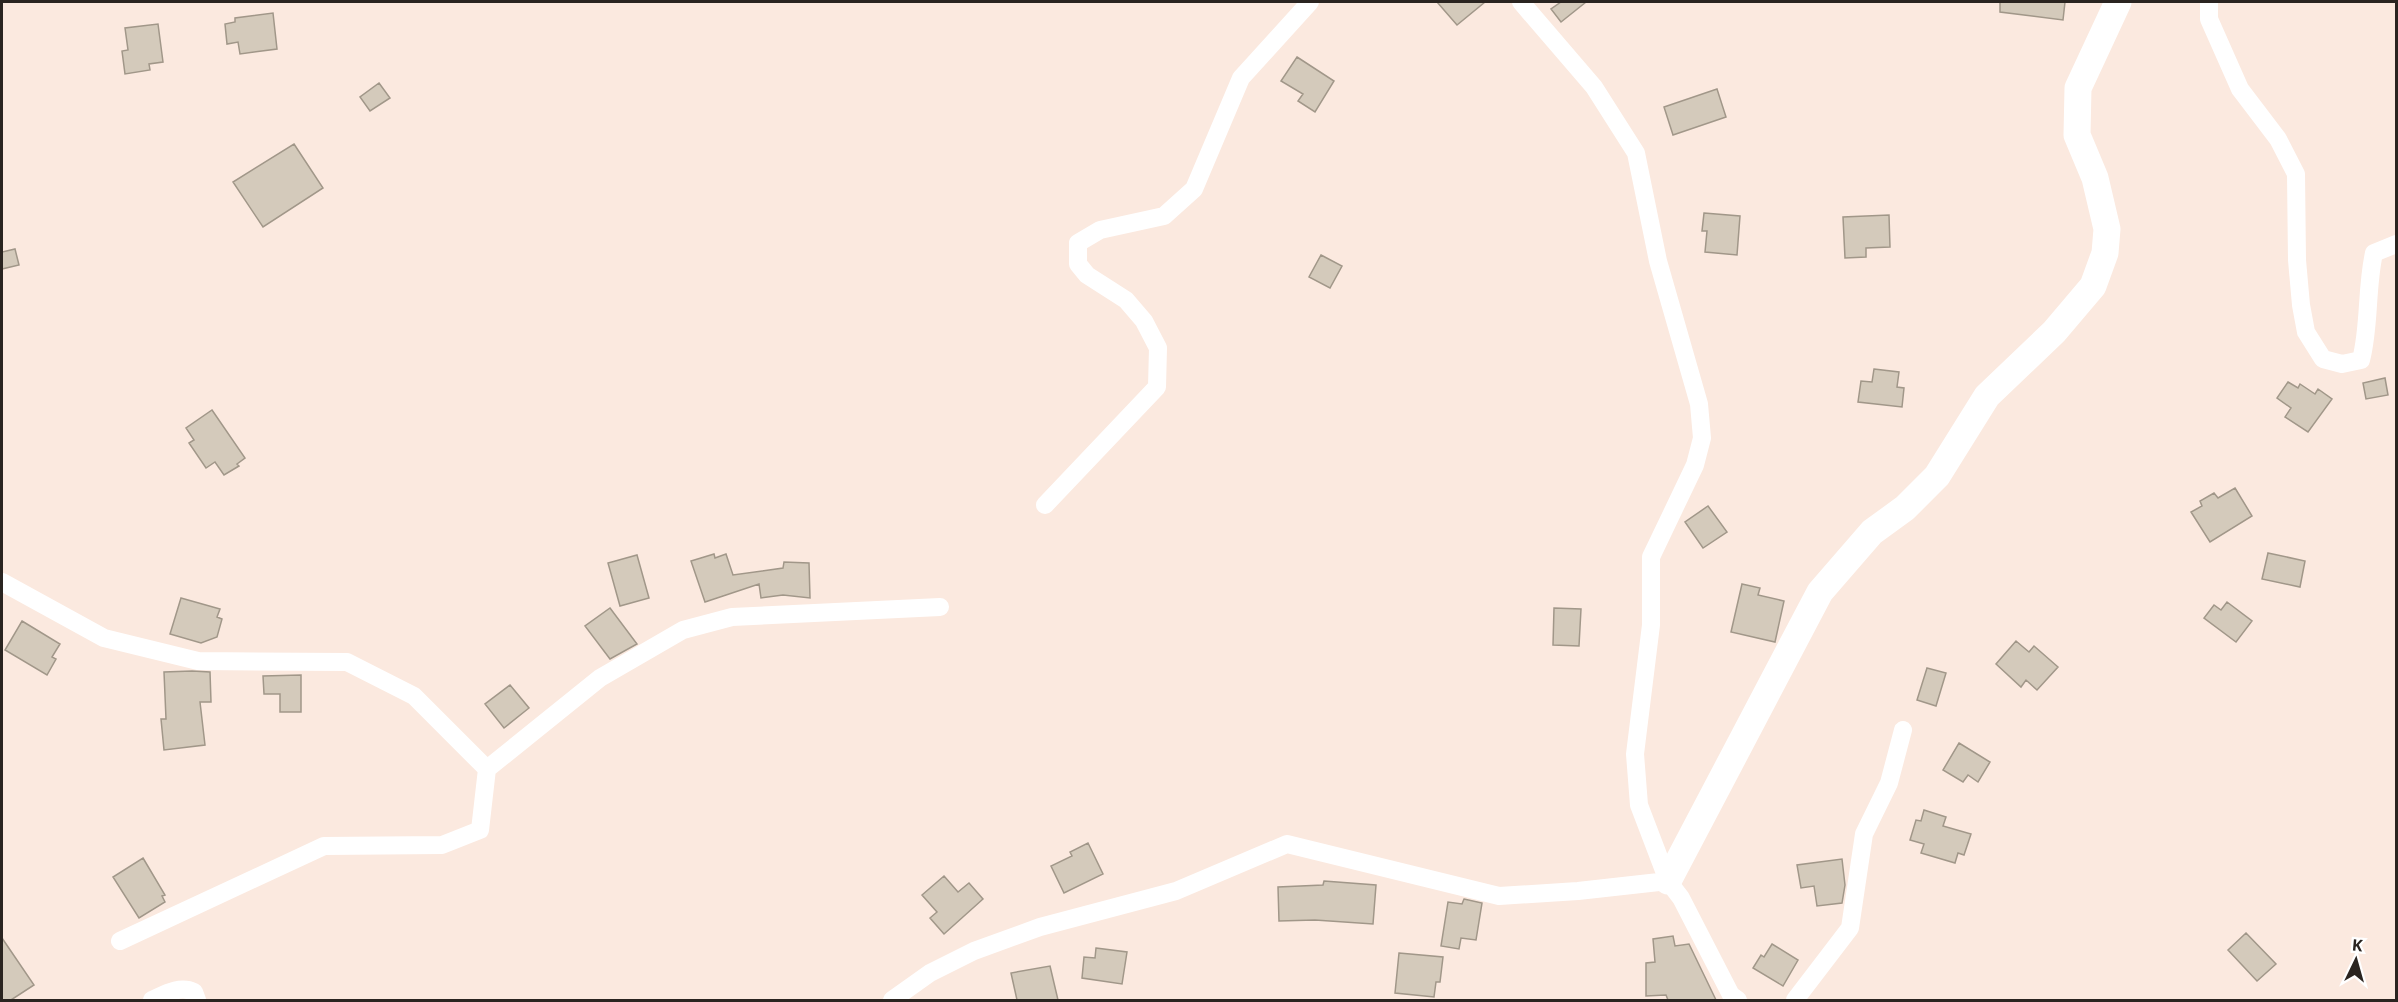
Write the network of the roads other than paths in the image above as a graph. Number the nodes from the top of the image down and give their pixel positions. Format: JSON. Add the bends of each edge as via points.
{"nodes":[{"id":1,"x":1310,"y":2,"type":"edge"},
{"id":2,"x":1521,"y":2,"type":"edge"},
{"id":3,"x":2118,"y":2,"type":"edge"},
{"id":4,"x":2208,"y":2,"type":"edge"},
{"id":5,"x":2397,"y":244,"type":"edge"},
{"id":6,"x":1045,"y":505,"type":"dead end"},
{"id":7,"x":2,"y":582,"type":"edge"},
{"id":8,"x":940,"y":608,"type":"dead end"},
{"id":9,"x":1903,"y":730,"type":"dead end"},
{"id":10,"x":487,"y":769,"type":"junction"},
{"id":11,"x":1668,"y":881,"type":"junction"},
{"id":12,"x":120,"y":941,"type":"dead end"},
{"id":13,"x":152,"y":1000,"type":"edge"},
{"id":14,"x":196,"y":1000,"type":"edge"},
{"id":15,"x":892,"y":1000,"type":"edge"},
{"id":16,"x":1738,"y":1000,"type":"edge"},
{"id":17,"x":1795,"y":1000,"type":"edge"}],
"edges":[{"from":1,"to":6,"type":"street","via":[[1241,78],[1194,189],[1164,216],[1100,230],[1078,243],[1078,264],[1087,275],[1126,300],[1144,321],[1158,348],[1158,387]]},
{"from":2,"to":11,"type":"street","via":[[1594,87],[1636,153],[1658,261],[1699,404],[1702,438],[1695,465],[1651,557],[1651,625],[1635,754],[1639,806]]},
{"from":3,"to":11,"type":"street","via":[[2078,88],[2077,135],[2095,178],[2107,229],[2105,253],[2093,286],[2054,332],[1987,396],[1937,476],[1905,508],[1872,532],[1820,592]]},
{"from":4,"to":5,"type":"street","via":[[2209,20],[2240,88],[2278,139],[2296,174],[2301,305],[2306,332],[2323,358],[2342,364],[2361,360],[2367,339],[2374,254]]},
{"from":7,"to":10,"type":"street","via":[[104,638],[198,661],[347,662],[414,696]]},
{"from":8,"to":10,"type":"street","via":[[732,617],[683,630],[600,678]]},
{"from":9,"to":17,"type":"street","via":[[1889,783],[1864,834],[1851,928]]},
{"from":10,"to":12,"type":"street","via":[[480,830],[442,845],[324,846]]},
{"from":11,"to":15,"type":"street","via":[[1499,896],[1287,844],[1176,891],[1040,927],[974,951],[930,973]]},
{"from":11,"to":16,"type":"street","via":[[1681,898],[1731,995]]},
{"from":13,"to":14,"type":"street","via":[[182,989],[194,992]]}]}
